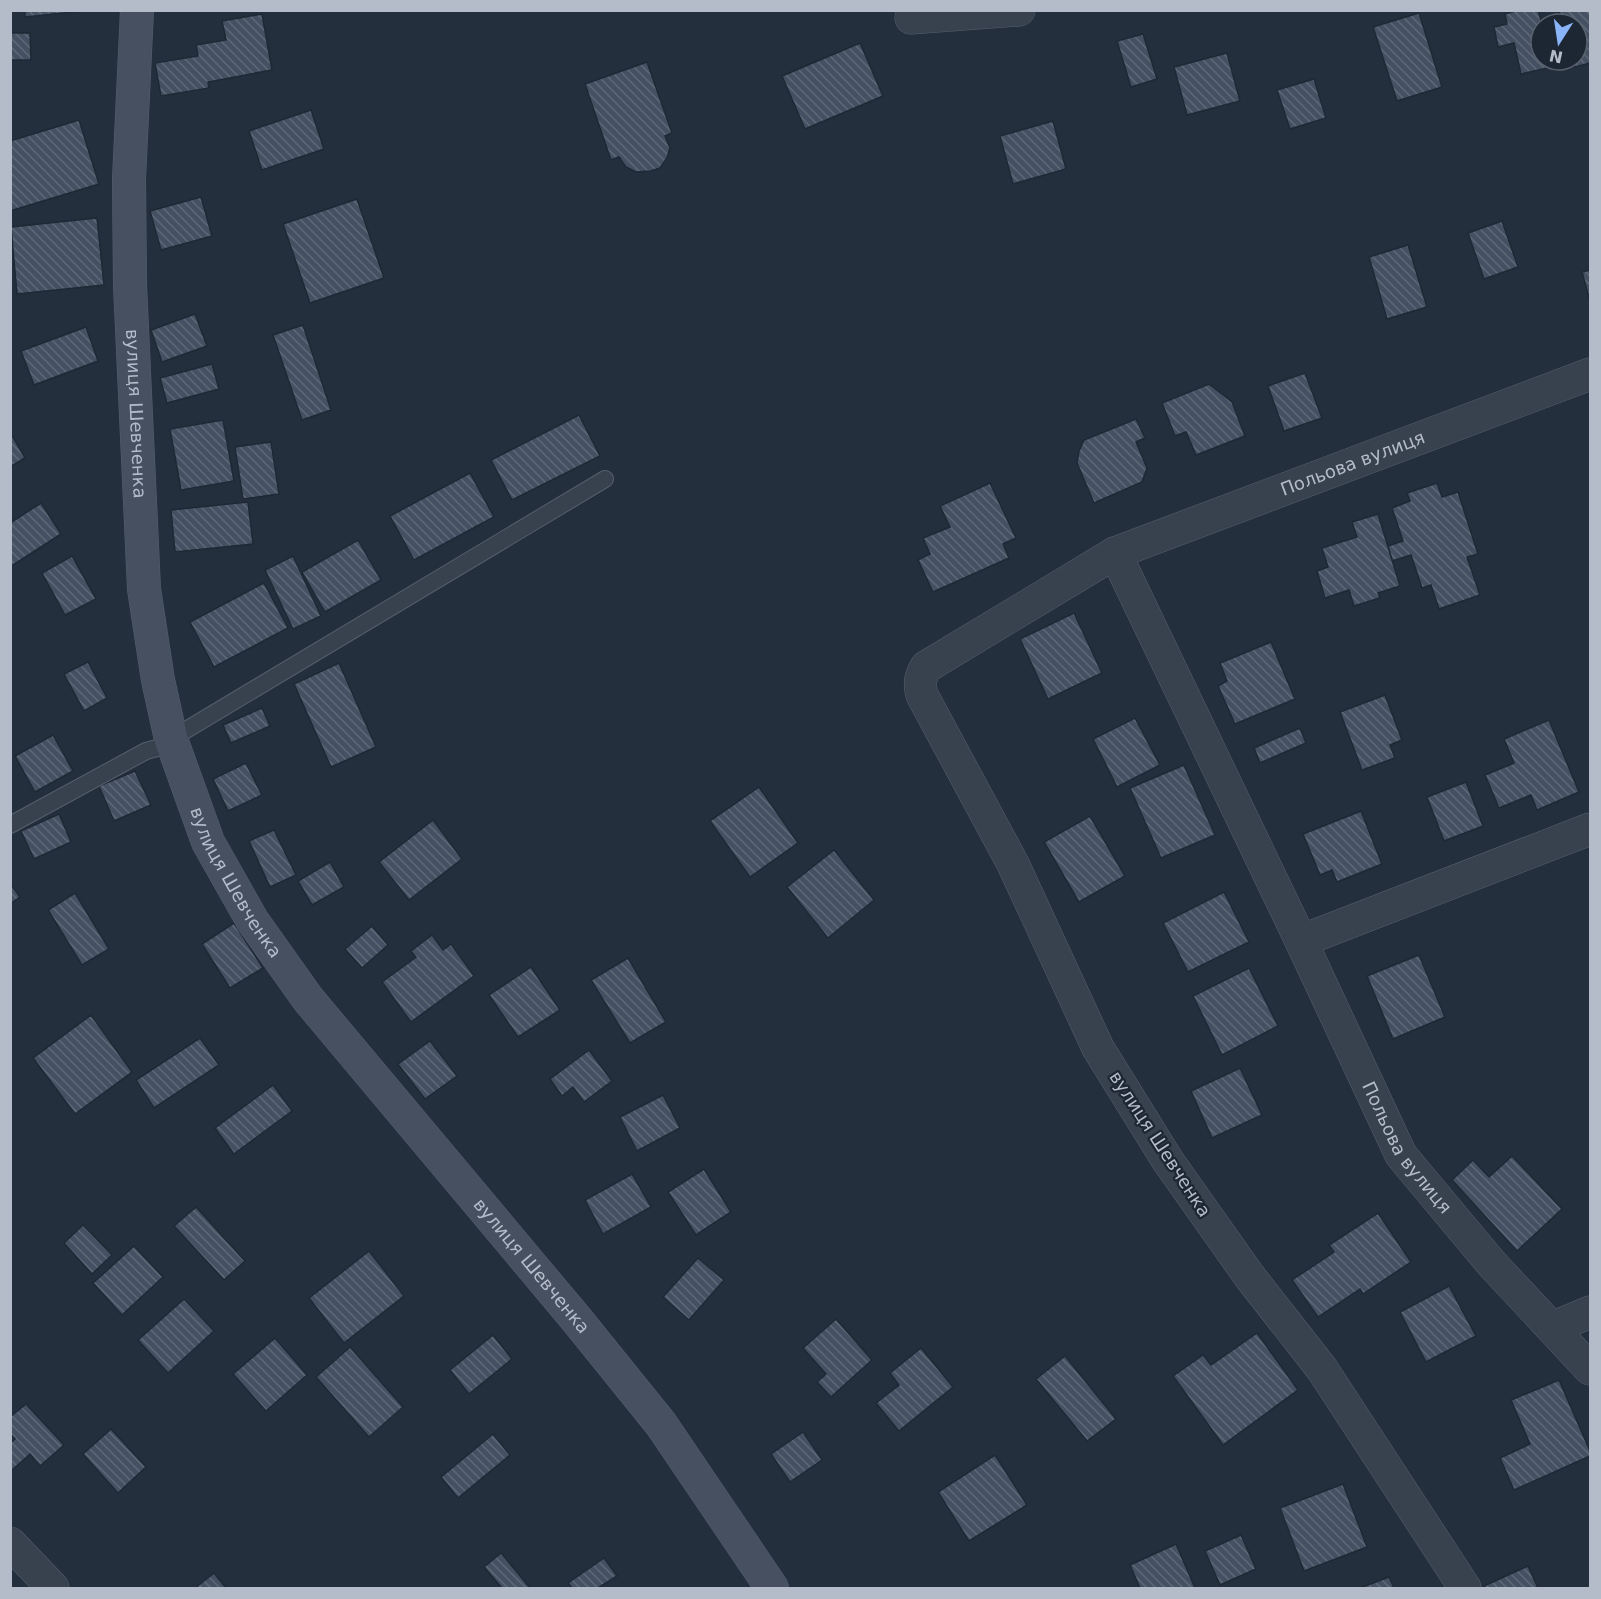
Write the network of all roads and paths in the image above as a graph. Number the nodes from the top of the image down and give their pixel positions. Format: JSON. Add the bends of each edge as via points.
{"nodes":[{"id":1,"x":137,"y":10,"type":"edge"},
{"id":2,"x":1019,"y":10,"type":"edge"},
{"id":3,"x":910,"y":14,"type":"edge"},
{"id":4,"x":1590,"y":374,"type":"edge"},
{"id":5,"x":605,"y":478,"type":"dead end"},
{"id":6,"x":1114,"y":553,"type":"junction"},
{"id":7,"x":926,"y":667,"type":"joint"},
{"id":8,"x":172,"y":741,"type":"junction"},
{"id":9,"x":10,"y":825,"type":"edge"},
{"id":10,"x":1590,"y":829,"type":"edge"},
{"id":11,"x":1301,"y":941,"type":"junction"},
{"id":12,"x":1590,"y":1312,"type":"edge"},
{"id":13,"x":1552,"y":1328,"type":"junction"},
{"id":14,"x":1590,"y":1369,"type":"edge"},
{"id":15,"x":10,"y":1543,"type":"edge"},
{"id":16,"x":53,"y":1588,"type":"edge"},
{"id":17,"x":772,"y":1588,"type":"edge"},
{"id":18,"x":1465,"y":1588,"type":"edge"}],
"edges":[{"from":1,"to":8,"type":"street","name":"вулиця Шевченка","via":[[129,179],[130,285],[144,589]]},
{"from":2,"to":3,"type":"street"},
{"from":4,"to":6,"type":"street","name":"Польова вулиця"},
{"from":5,"to":8,"type":"lane"},
{"from":6,"to":7,"type":"street","name":"Польова вулиця"},
{"from":6,"to":11,"type":"street","name":"Польова вулиця"},
{"from":7,"to":18,"type":"street","name":"вулиця Шевченка","via":[[919,685],[922,695],[1013,864],[1098,1048],[1168,1161],[1250,1277],[1322,1369]]},
{"from":8,"to":9,"type":"lane","via":[[146,751]]},
{"from":8,"to":17,"type":"street","name":"вулиця Шевченка","via":[[208,842],[252,920],[308,999],[661,1424]]},
{"from":10,"to":11,"type":"street"},
{"from":11,"to":13,"type":"street","name":"Польова вулиця","via":[[1401,1155],[1492,1264]]},
{"from":12,"to":13,"type":"street"},
{"from":13,"to":14,"type":"street","name":"Польова вулиця"},
{"from":15,"to":16,"type":"street"}]}
